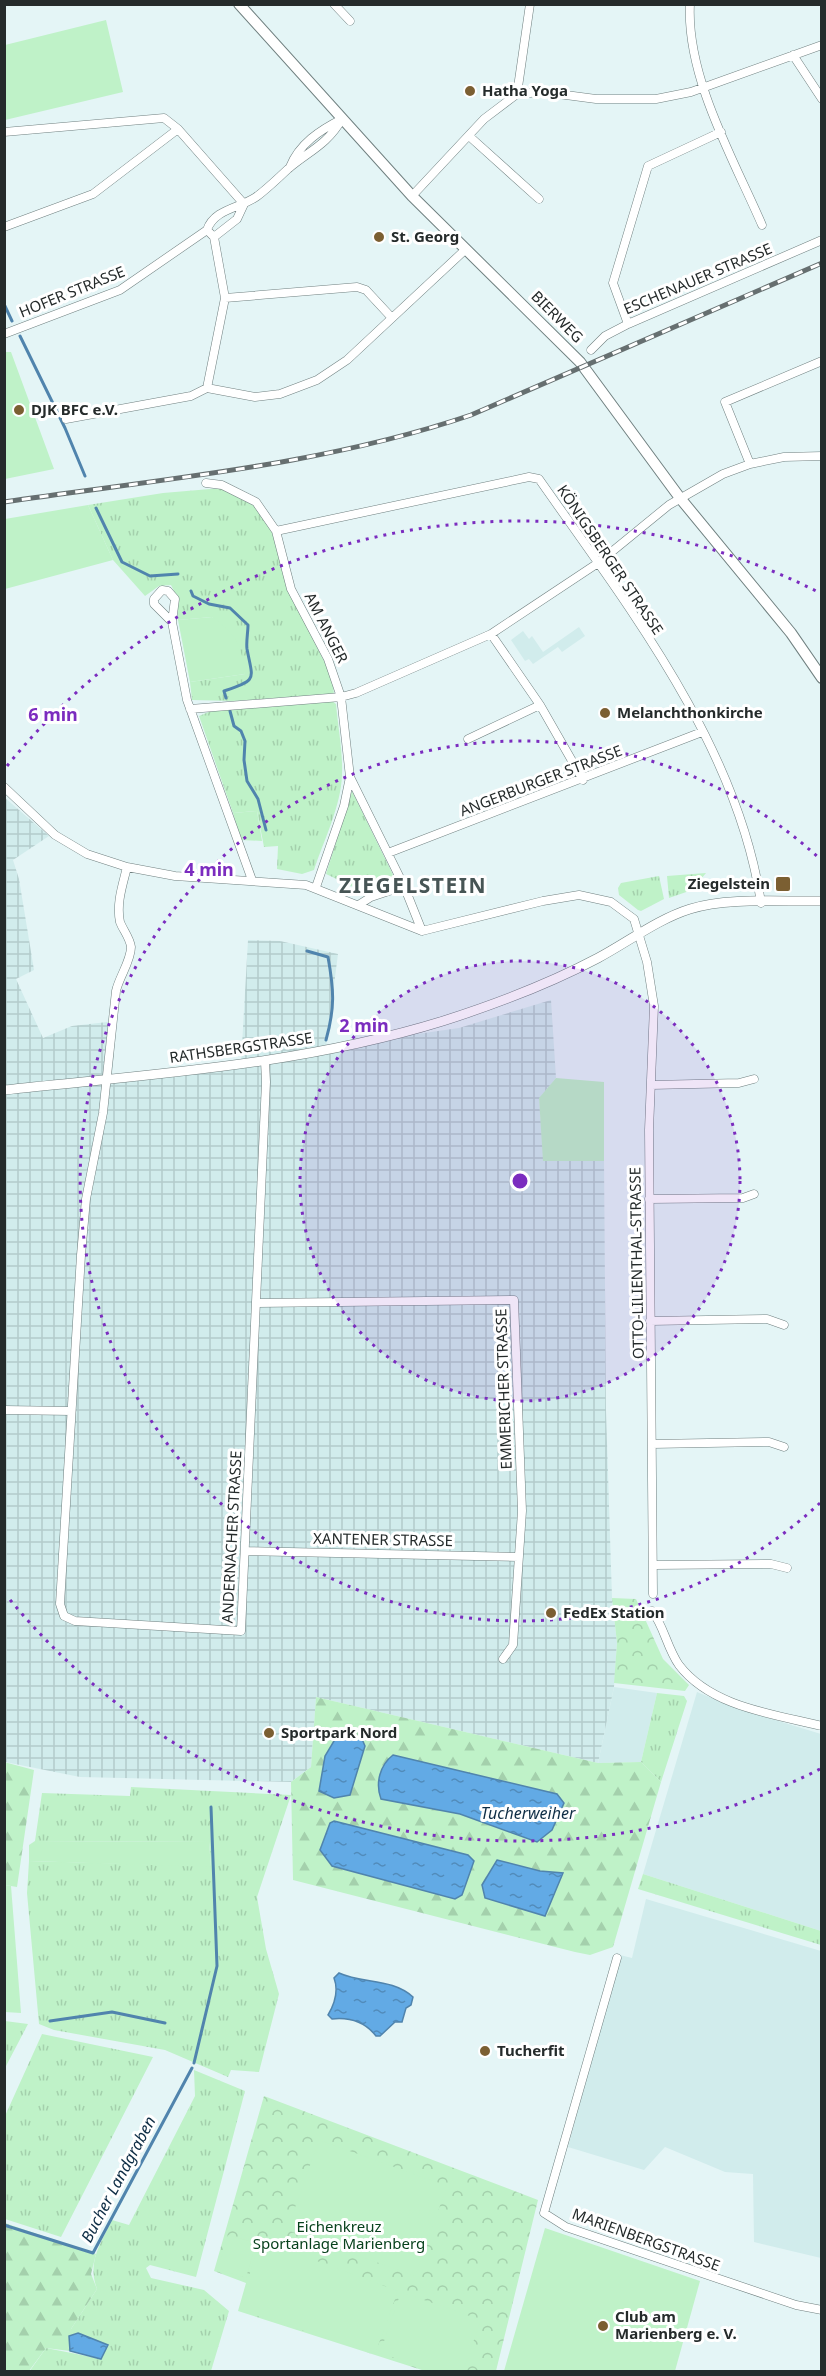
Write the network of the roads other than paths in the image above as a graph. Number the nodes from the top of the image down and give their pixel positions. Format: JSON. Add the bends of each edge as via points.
{"nodes":[{"id":1,"x":239,"y":4,"type":"edge"},
{"id":2,"x":334,"y":4,"type":"edge"},
{"id":3,"x":530,"y":4,"type":"edge"},
{"id":4,"x":690,"y":4,"type":"edge"},
{"id":5,"x":350,"y":21,"type":"dead end"},
{"id":6,"x":822,"y":45,"type":"edge"},
{"id":7,"x":793,"y":55,"type":"junction"},
{"id":8,"x":704,"y":87,"type":"junction"},
{"id":9,"x":517,"y":94,"type":"junction"},
{"id":10,"x":822,"y":99,"type":"edge"},
{"id":11,"x":342,"y":119,"type":"junction"},
{"id":12,"x":178,"y":129,"type":"junction"},
{"id":13,"x":4,"y":132,"type":"edge"},
{"id":14,"x":721,"y":132,"type":"junction"},
{"id":15,"x":469,"y":136,"type":"junction"},
{"id":16,"x":412,"y":196,"type":"junction"},
{"id":17,"x":539,"y":199,"type":"dead end"},
{"id":18,"x":244,"y":204,"type":"junction"},
{"id":19,"x":762,"y":225,"type":"dead end"},
{"id":20,"x":4,"y":227,"type":"edge"},
{"id":21,"x":207,"y":230,"type":"junction"},
{"id":22,"x":214,"y":237,"type":"junction"},
{"id":23,"x":822,"y":240,"type":"edge"},
{"id":24,"x":466,"y":249,"type":"junction"},
{"id":25,"x":225,"y":298,"type":"junction"},
{"id":26,"x":392,"y":318,"type":"junction"},
{"id":27,"x":628,"y":324,"type":"junction"},
{"id":28,"x":4,"y":334,"type":"edge"},
{"id":29,"x":591,"y":350,"type":"dead end"},
{"id":30,"x":822,"y":361,"type":"edge"},
{"id":31,"x":207,"y":387,"type":"junction"},
{"id":32,"x":66,"y":419,"type":"dead end"},
{"id":33,"x":822,"y":456,"type":"edge"},
{"id":34,"x":750,"y":464,"type":"junction"},
{"id":35,"x":206,"y":483,"type":"dead end"},
{"id":36,"x":680,"y":498,"type":"junction"},
{"id":37,"x":276,"y":531,"type":"junction"},
{"id":38,"x":598,"y":563,"type":"junction"},
{"id":39,"x":172,"y":622,"type":"dead end"},
{"id":40,"x":491,"y":634,"type":"junction"},
{"id":41,"x":818,"y":663,"type":"edge"},
{"id":42,"x":822,"y":678,"type":"edge"},
{"id":43,"x":341,"y":697,"type":"junction"},
{"id":44,"x":540,"y":705,"type":"junction"},
{"id":45,"x":190,"y":709,"type":"junction"},
{"id":46,"x":702,"y":732,"type":"junction"},
{"id":47,"x":468,"y":739,"type":"dead end"},
{"id":48,"x":350,"y":777,"type":"junction"},
{"id":49,"x":583,"y":780,"type":"junction"},
{"id":50,"x":4,"y":787,"type":"edge"},
{"id":51,"x":388,"y":853,"type":"junction"},
{"id":52,"x":128,"y":867,"type":"junction"},
{"id":53,"x":252,"y":880,"type":"junction"},
{"id":54,"x":404,"y":886,"type":"junction"},
{"id":55,"x":316,"y":887,"type":"junction"},
{"id":56,"x":822,"y":901,"type":"edge"},
{"id":57,"x":761,"y":903,"type":"junction"},
{"id":58,"x":360,"y":904,"type":"junction"},
{"id":59,"x":422,"y":931,"type":"junction"},
{"id":60,"x":640,"y":934,"type":"junction"},
{"id":61,"x":265,"y":1062,"type":"junction"},
{"id":62,"x":105,"y":1079,"type":"junction"},
{"id":63,"x":754,"y":1079,"type":"dead end"},
{"id":64,"x":651,"y":1085,"type":"junction"},
{"id":65,"x":4,"y":1090,"type":"edge"},
{"id":66,"x":754,"y":1194,"type":"dead end"},
{"id":67,"x":649,"y":1199,"type":"junction"},
{"id":68,"x":257,"y":1303,"type":"junction"},
{"id":69,"x":650,"y":1321,"type":"junction"},
{"id":70,"x":784,"y":1325,"type":"dead end"},
{"id":71,"x":4,"y":1410,"type":"edge"},
{"id":72,"x":71,"y":1411,"type":"junction"},
{"id":73,"x":652,"y":1444,"type":"junction"},
{"id":74,"x":784,"y":1447,"type":"dead end"},
{"id":75,"x":246,"y":1551,"type":"junction"},
{"id":76,"x":519,"y":1557,"type":"junction"},
{"id":77,"x":654,"y":1565,"type":"junction"},
{"id":78,"x":787,"y":1568,"type":"dead end"},
{"id":79,"x":653,"y":1594,"type":"dead end"},
{"id":80,"x":652,"y":1611,"type":"dead end"},
{"id":81,"x":503,"y":1659,"type":"dead end"},
{"id":82,"x":822,"y":1726,"type":"edge"},
{"id":83,"x":617,"y":1958,"type":"dead end"},
{"id":84,"x":822,"y":2310,"type":"edge"}],
"edges":[{"from":1,"to":11,"type":"main road","name":"BIERWEG"},
{"from":2,"to":5,"type":"street"},
{"from":3,"to":9,"type":"street"},
{"from":4,"to":8,"type":"street","via":[[692,34]]},
{"from":6,"to":7,"type":"street"},
{"from":7,"to":8,"type":"street"},
{"from":7,"to":10,"type":"street"},
{"from":8,"to":9,"type":"street","via":[[656,99]]},
{"from":8,"to":14,"type":"street"},
{"from":9,"to":15,"type":"street","via":[[499,105]]},
{"from":11,"to":16,"type":"main road","name":"BIERWEG"},
{"from":11,"to":18,"type":"street","name":"HOFER STRASSE","via":[[333,136]]},
{"from":12,"to":13,"type":"street","via":[[158,117]]},
{"from":12,"to":18,"type":"street"},
{"from":12,"to":20,"type":"street","via":[[93,194]]},
{"from":14,"to":19,"type":"street"},
{"from":14,"to":27,"type":"street","via":[[648,166],[613,283]]},
{"from":15,"to":16,"type":"street"},
{"from":15,"to":17,"type":"street"},
{"from":16,"to":24,"type":"main road","name":"BIERWEG"},
{"from":18,"to":21,"type":"street","name":"HOFER STRASSE","via":[[230,207]]},
{"from":18,"to":22,"type":"street","name":"HOFER STRASSE","via":[[237,219]]},
{"from":21,"to":22,"type":"street"},
{"from":21,"to":28,"type":"street","name":"HOFER STRASSE","via":[[120,290]]},
{"from":22,"to":25,"type":"street"},
{"from":23,"to":27,"type":"street","name":"ESCHENAUER STRASSE"},
{"from":24,"to":26,"type":"street"},
{"from":24,"to":36,"type":"main road","name":"BIERWEG","via":[[580,362]]},
{"from":25,"to":26,"type":"street","via":[[357,287],[366,290]]},
{"from":25,"to":31,"type":"street"},
{"from":26,"to":31,"type":"street","via":[[346,360],[317,380],[280,394],[255,397]]},
{"from":27,"to":29,"type":"street","name":"ESCHENAUER STRASSE","via":[[605,336]]},
{"from":30,"to":34,"type":"street","via":[[725,402]]},
{"from":31,"to":32,"type":"street","via":[[190,396]]},
{"from":33,"to":34,"type":"street","via":[[784,457]]},
{"from":34,"to":36,"type":"street"},
{"from":35,"to":37,"type":"street","name":"AM ANGER","via":[[222,485],[256,502]]},
{"from":36,"to":38,"type":"street"},
{"from":36,"to":41,"type":"main road","name":"BIERWEG"},
{"from":37,"to":38,"type":"street","name":"KÖNIGSBERGER STRASSE","via":[[529,477],[539,479]]},
{"from":37,"to":43,"type":"street","name":"AM ANGER","via":[[291,589],[328,659]]},
{"from":38,"to":40,"type":"street"},
{"from":38,"to":46,"type":"street","name":"KÖNIGSBERGER STRASSE","via":[[640,624]]},
{"from":39,"to":45,"type":"street"},
{"from":40,"to":43,"type":"street"},
{"from":40,"to":44,"type":"street"},
{"from":41,"to":42,"type":"main road","name":"BIERWEG"},
{"from":43,"to":45,"type":"street"},
{"from":43,"to":48,"type":"street","name":"AM ANGER"},
{"from":44,"to":47,"type":"street"},
{"from":44,"to":49,"type":"street"},
{"from":45,"to":53,"type":"street"},
{"from":46,"to":49,"type":"street","name":"ANGERBURGER STRASSE"},
{"from":46,"to":57,"type":"street","name":"KÖNIGSBERGER STRASSE","via":[[738,809]]},
{"from":48,"to":51,"type":"street","name":"AM ANGER"},
{"from":48,"to":55,"type":"street"},
{"from":49,"to":51,"type":"street","name":"ANGERBURGER STRASSE"},
{"from":50,"to":52,"type":"street","via":[[70,846]]},
{"from":51,"to":54,"type":"street","name":"AM ANGER"},
{"from":52,"to":53,"type":"street","via":[[175,876]]},
{"from":52,"to":62,"type":"street","name":"ANDERNACHER STRASSE","via":[[119,908],[131,945],[116,991]]},
{"from":53,"to":55,"type":"street"},
{"from":54,"to":58,"type":"street"},
{"from":54,"to":59,"type":"street","name":"AM ANGER"},
{"from":55,"to":58,"type":"street"},
{"from":56,"to":57,"type":"street","name":"RATHSBERGSTRASSE"},
{"from":57,"to":60,"type":"street","name":"RATHSBERGSTRASSE","via":[[690,909]]},
{"from":58,"to":59,"type":"street"},
{"from":59,"to":60,"type":"street","via":[[543,901],[585,895],[611,902],[628,912]]},
{"from":60,"to":61,"type":"street","name":"RATHSBERGSTRASSE","via":[[574,970],[473,1011],[372,1041]]},
{"from":60,"to":64,"type":"street","name":"OTTO-LILIENTHAL-STRASSE","via":[[654,1006]]},
{"from":61,"to":62,"type":"street","name":"RATHSBERGSTRASSE"},
{"from":61,"to":68,"type":"street","name":"ANDERNACHER STRASSE"},
{"from":62,"to":65,"type":"street","name":"RATHSBERGSTRASSE"},
{"from":62,"to":72,"type":"street","name":"ANDERNACHER STRASSE","via":[[103,1113],[83,1226]]},
{"from":63,"to":64,"type":"street","via":[[739,1083]]},
{"from":64,"to":67,"type":"street","name":"OTTO-LILIENTHAL-STRASSE"},
{"from":66,"to":67,"type":"street","via":[[743,1198]]},
{"from":67,"to":69,"type":"street","name":"OTTO-LILIENTHAL-STRASSE"},
{"from":68,"to":75,"type":"street","name":"ANDERNACHER STRASSE"},
{"from":68,"to":76,"type":"street","name":"EMMERICHER STRASSE","via":[[514,1300],[522,1511]]},
{"from":69,"to":70,"type":"street","via":[[767,1319]]},
{"from":69,"to":73,"type":"street","name":"OTTO-LILIENTHAL-STRASSE"},
{"from":71,"to":72,"type":"street"},
{"from":72,"to":75,"type":"street","name":"ANDERNACHER STRASSE","via":[[60,1604],[64,1616],[75,1621],[241,1631]]},
{"from":73,"to":74,"type":"street","via":[[769,1442]]},
{"from":73,"to":77,"type":"street","name":"OTTO-LILIENTHAL-STRASSE"},
{"from":75,"to":76,"type":"street","name":"XANTENER STRASSE"},
{"from":76,"to":81,"type":"street","name":"EMMERICHER STRASSE","via":[[513,1645]]},
{"from":77,"to":78,"type":"street","via":[[771,1564]]},
{"from":77,"to":79,"type":"street","name":"OTTO-LILIENTHAL-STRASSE"},
{"from":80,"to":82,"type":"street","via":[[672,1654],[699,1684],[739,1704]]},
{"from":83,"to":84,"type":"street","name":"MARIENBERGSTRASSE","via":[[544,2213],[566,2227],[639,2253]]}]}
